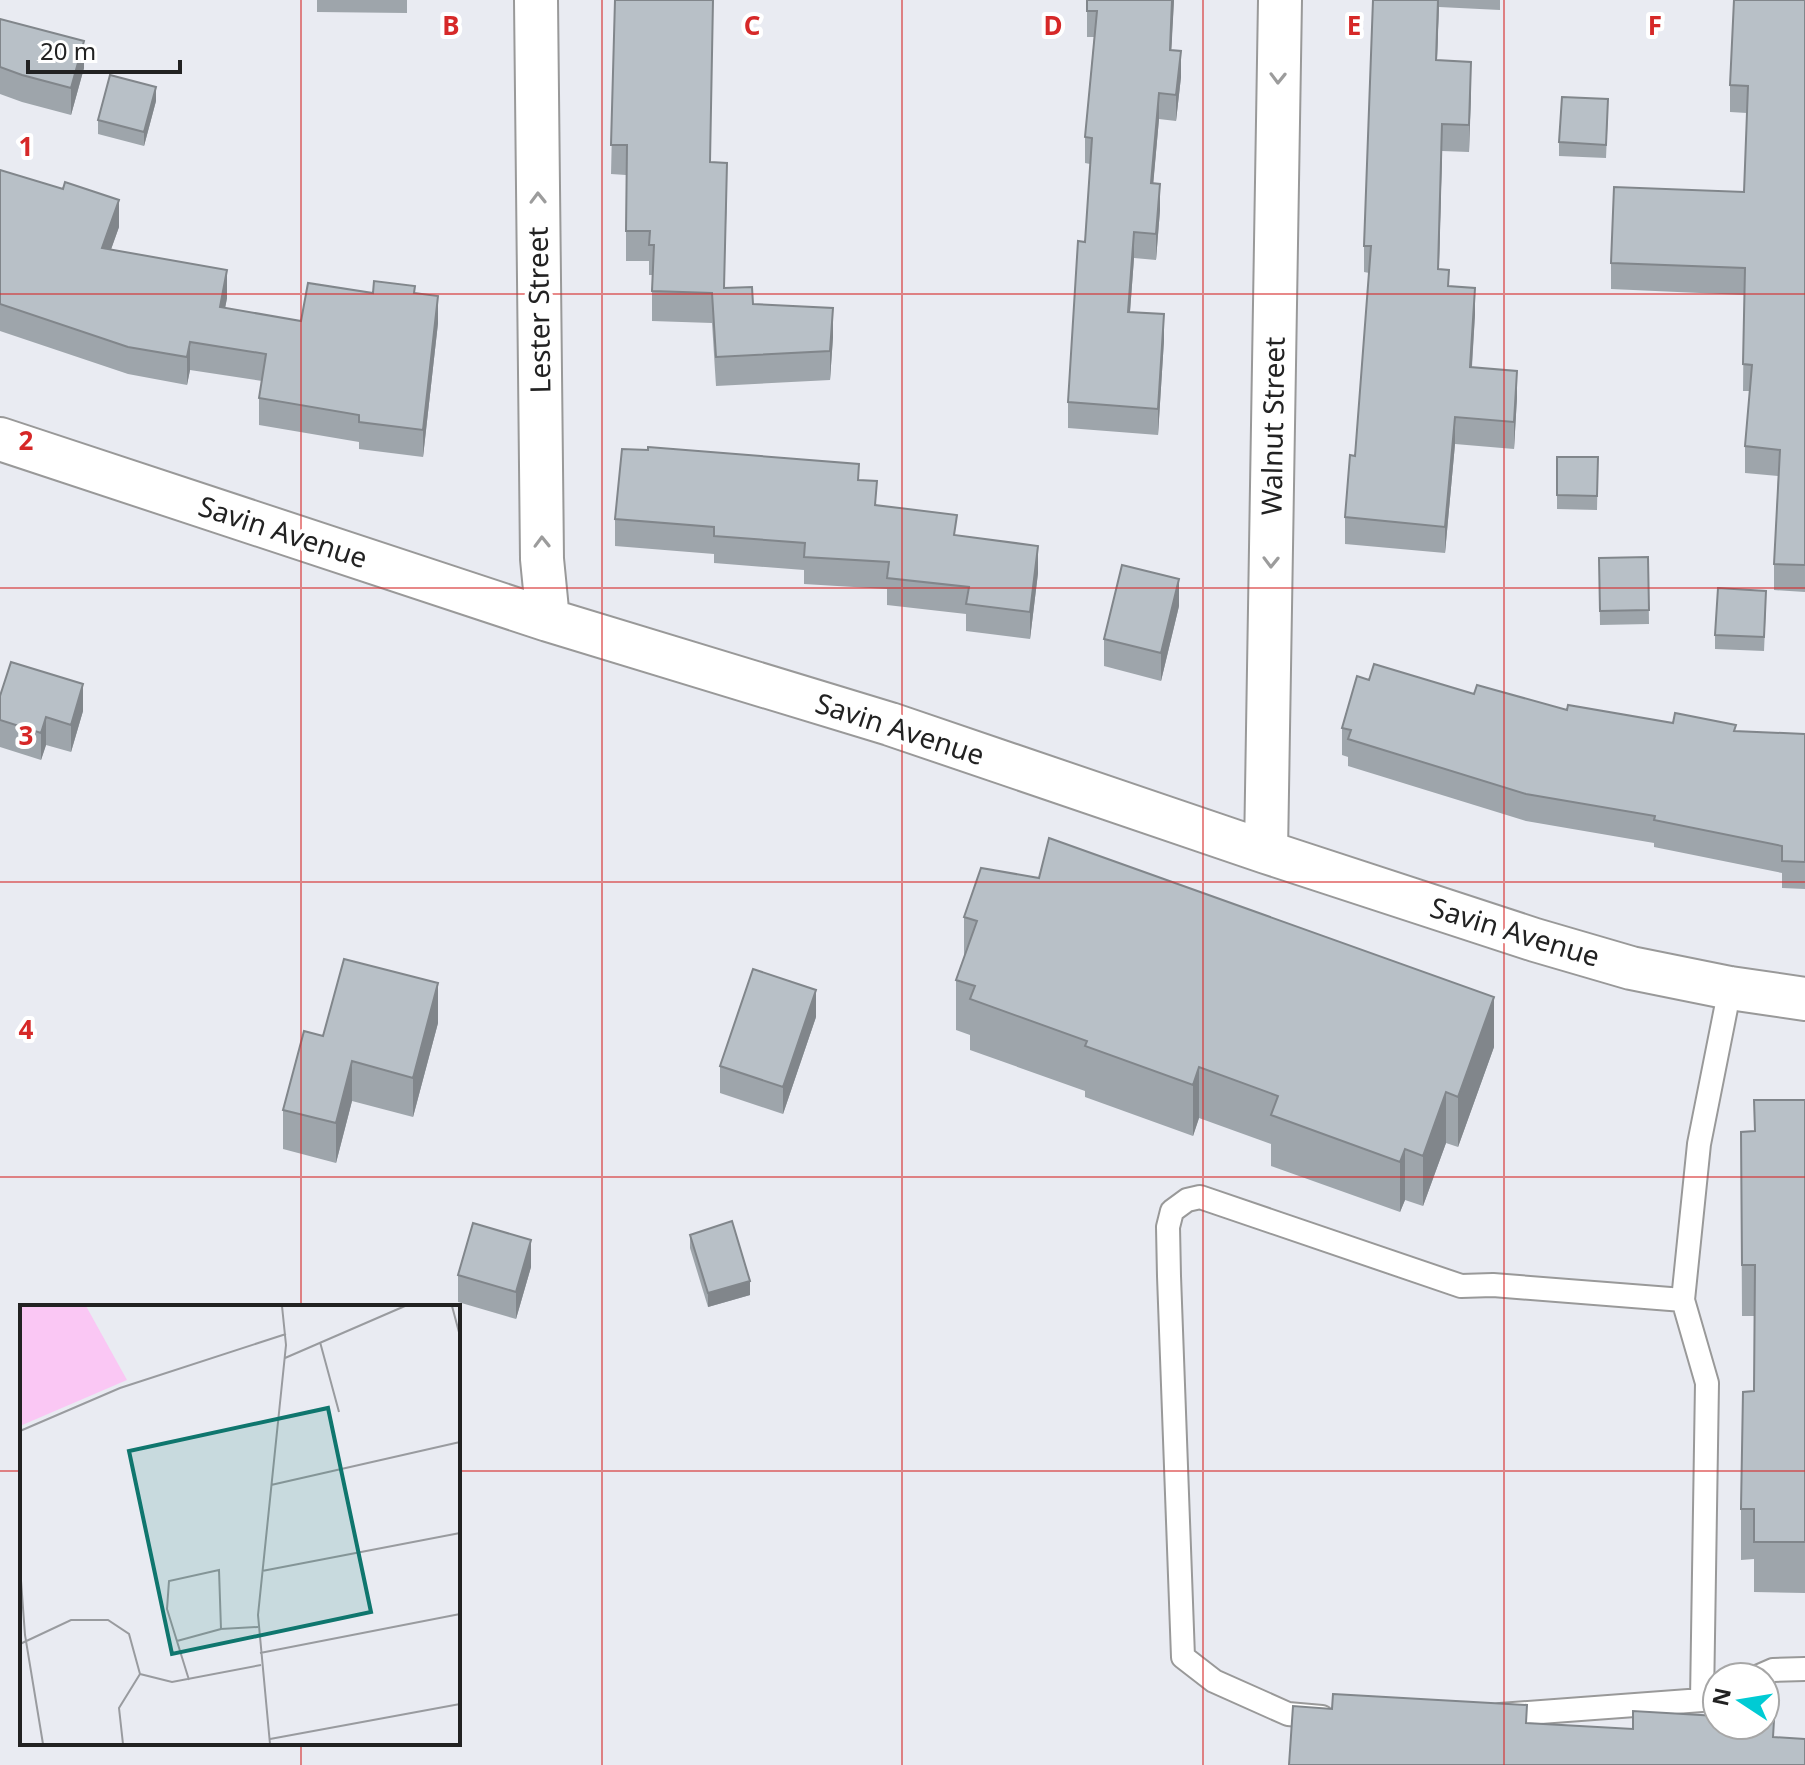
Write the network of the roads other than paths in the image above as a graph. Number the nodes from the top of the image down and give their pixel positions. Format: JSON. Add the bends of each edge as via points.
{"nodes":[{"id":1,"x":536,"y":0,"type":"edge"},
{"id":2,"x":1280,"y":0,"type":"edge"},
{"id":3,"x":0,"y":439,"type":"edge"},
{"id":4,"x":548,"y":620,"type":"junction"},
{"id":5,"x":1266,"y":852,"type":"junction"},
{"id":6,"x":1730,"y":988,"type":"junction"},
{"id":7,"x":1805,"y":999,"type":"edge"},
{"id":8,"x":1683,"y":1300,"type":"junction"},
{"id":9,"x":1709,"y":1661,"type":"edge"},
{"id":10,"x":1805,"y":1669,"type":"edge"},
{"id":11,"x":1781,"y":1670,"type":"edge"},
{"id":12,"x":1701,"y":1698,"type":"edge"},
{"id":13,"x":1482,"y":1717,"type":"edge"},
{"id":14,"x":1342,"y":1718,"type":"edge"}],
"edges":[{"from":4,"to":1,"type":"street","name":"Lester Street","one_way":true,"via":[[542,559]]},
{"from":2,"to":5,"type":"street","name":"Walnut Street","one_way":true},
{"from":3,"to":4,"type":"street","name":"Savin Avenue"},
{"from":4,"to":5,"type":"street","name":"Savin Avenue","via":[[890,724]]},
{"from":5,"to":6,"type":"street","name":"Savin Avenue","via":[[1603,960]]},
{"from":6,"to":7,"type":"street","name":"Savin Avenue"},
{"from":6,"to":8,"type":"lane","via":[[1699,1144]]},
{"from":8,"to":9,"type":"lane","via":[[1707,1383]]},
{"from":8,"to":14,"type":"lane","via":[[1461,1286],[1200,1197],[1172,1211],[1169,1276],[1183,1657],[1214,1681],[1288,1714]]},
{"from":10,"to":11,"type":"lane"},
{"from":12,"to":13,"type":"lane"}]}
